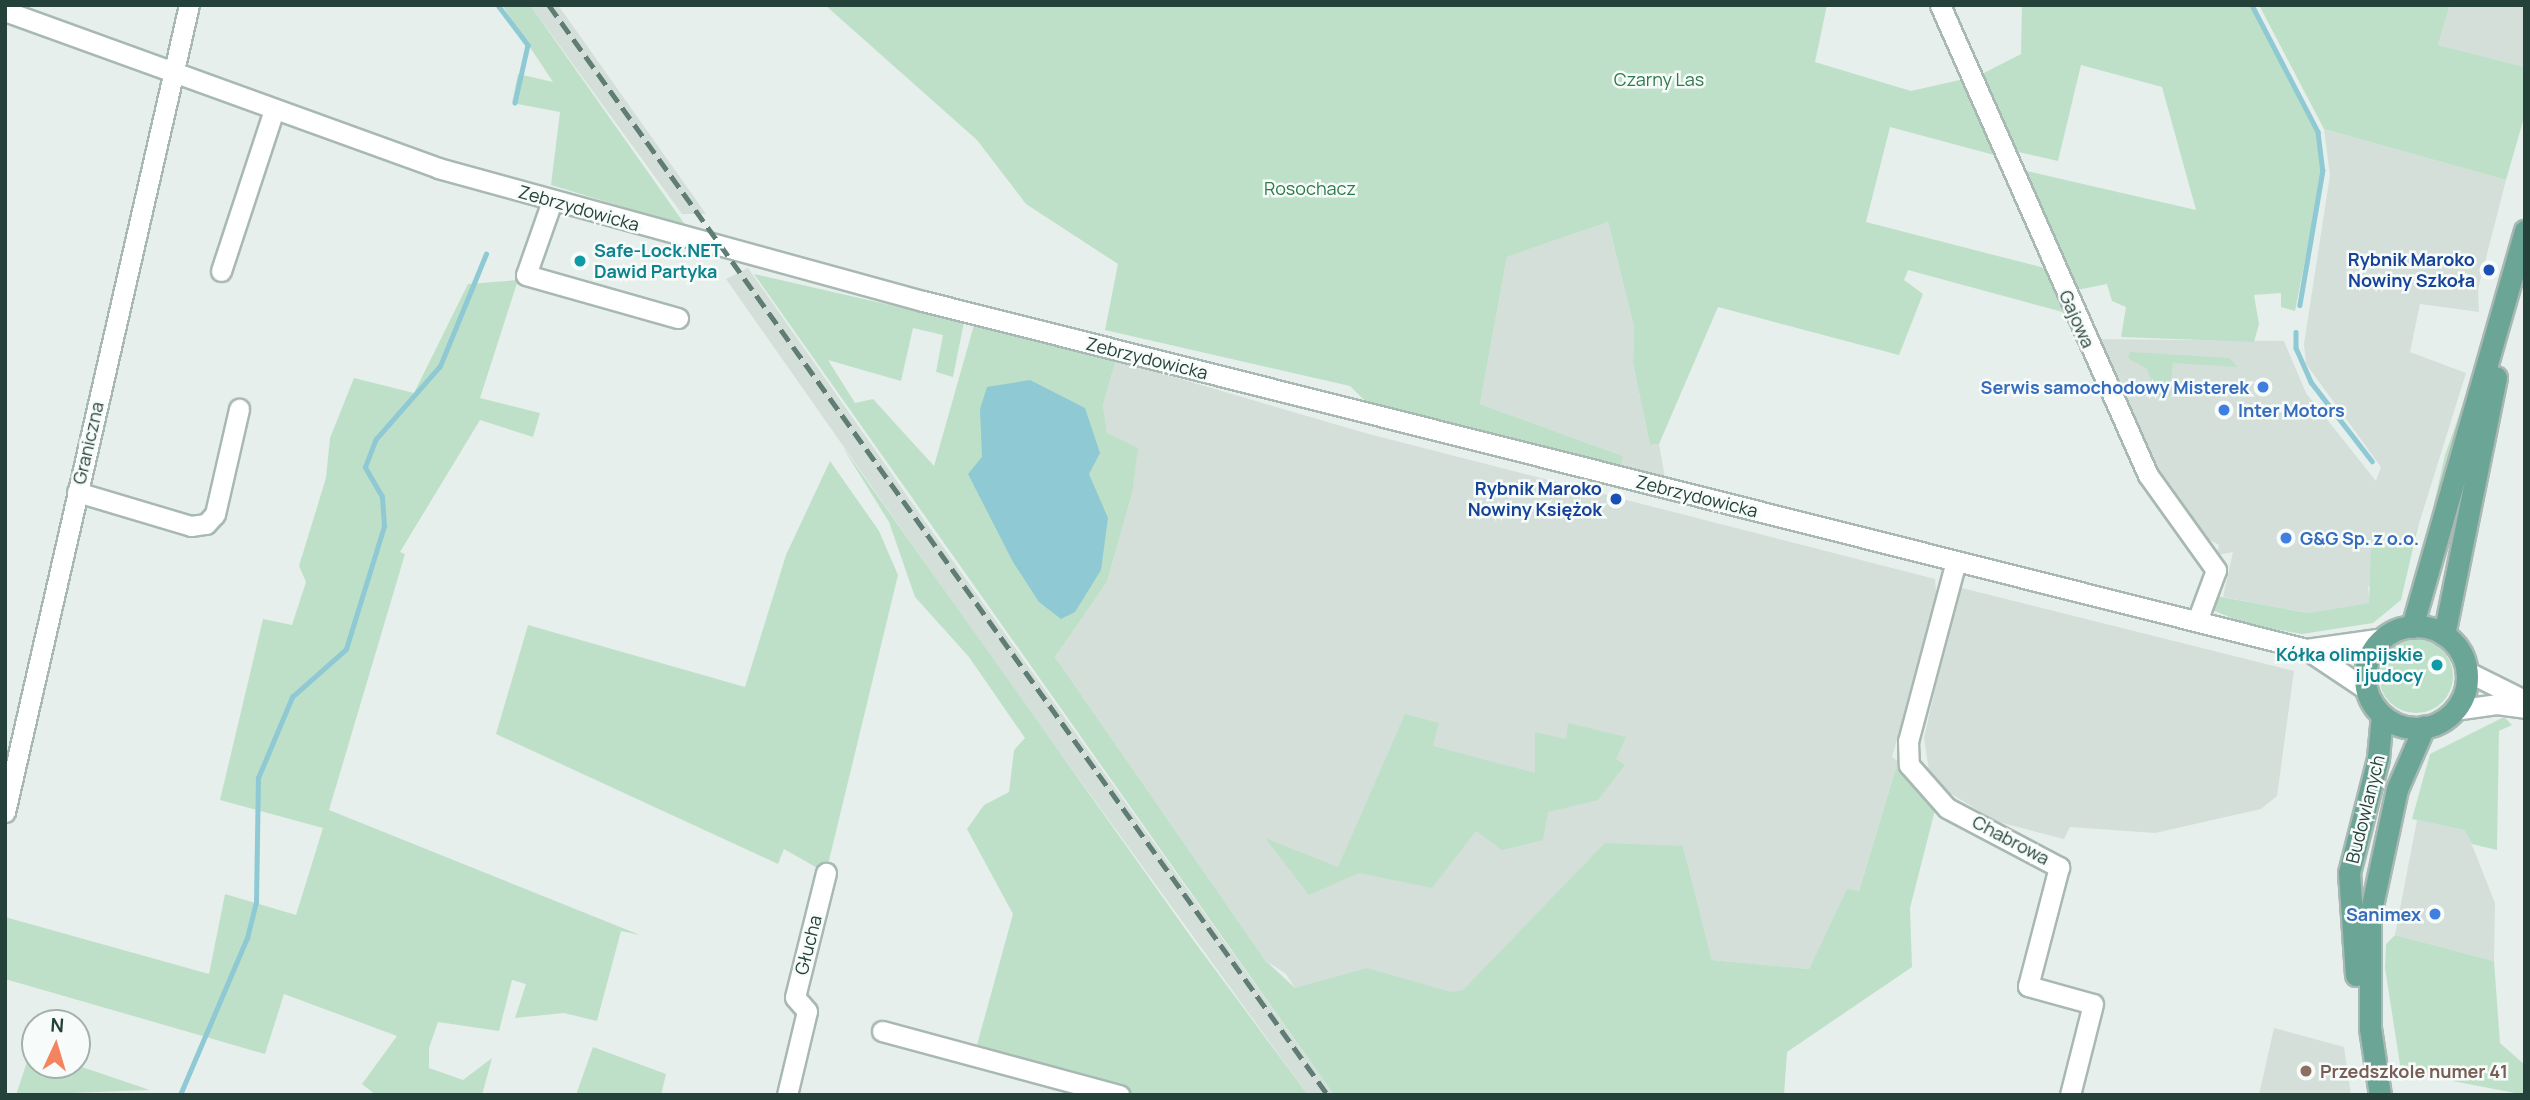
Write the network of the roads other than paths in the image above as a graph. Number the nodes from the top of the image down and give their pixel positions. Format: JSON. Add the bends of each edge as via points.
{"nodes":[{"id":1,"x":189,"y":5,"type":"edge"},
{"id":2,"x":1940,"y":5,"type":"edge"},
{"id":3,"x":5,"y":12,"type":"edge"},
{"id":4,"x":173,"y":75,"type":"junction"},
{"id":5,"x":273,"y":113,"type":"junction"},
{"id":6,"x":552,"y":201,"type":"junction"},
{"id":7,"x":2525,"y":231,"type":"edge"},
{"id":8,"x":221,"y":271,"type":"dead end"},
{"id":9,"x":678,"y":318,"type":"dead end"},
{"id":10,"x":2502,"y":323,"type":"junction"},
{"id":11,"x":239,"y":409,"type":"dead end"},
{"id":12,"x":77,"y":492,"type":"junction"},
{"id":13,"x":1956,"y":561,"type":"junction"},
{"id":14,"x":2197,"y":621,"type":"junction"},
{"id":15,"x":2412,"y":627,"type":"junction"},
{"id":16,"x":2444,"y":635,"type":"junction"},
{"id":17,"x":2384,"y":638,"type":"junction"},
{"id":18,"x":2306,"y":649,"type":"junction"},
{"id":19,"x":2466,"y":671,"type":"junction"},
{"id":20,"x":2367,"y":690,"type":"junction"},
{"id":21,"x":2525,"y":699,"type":"edge"},
{"id":22,"x":2525,"y":709,"type":"edge"},
{"id":23,"x":2454,"y":710,"type":"junction"},
{"id":24,"x":2382,"y":715,"type":"junction"},
{"id":25,"x":2424,"y":727,"type":"junction"},
{"id":26,"x":5,"y":812,"type":"edge"},
{"id":27,"x":826,"y":873,"type":"dead end"},
{"id":28,"x":2370,"y":1028,"type":"junction"},
{"id":29,"x":882,"y":1031,"type":"dead end"},
{"id":30,"x":787,"y":1095,"type":"edge"},
{"id":31,"x":1120,"y":1095,"type":"edge"},
{"id":32,"x":2070,"y":1095,"type":"edge"},
{"id":33,"x":2380,"y":1095,"type":"edge"}],
"edges":[{"from":1,"to":4,"type":"street","name":"Graniczna"},
{"from":2,"to":14,"type":"street","name":"Gajowa","via":[[2148,475],[2216,569]]},
{"from":3,"to":4,"type":"street","name":"Zebrzydowicka"},
{"from":4,"to":5,"type":"street","name":"Zebrzydowicka"},
{"from":4,"to":12,"type":"street","name":"Graniczna"},
{"from":5,"to":6,"type":"street","name":"Zebrzydowicka"},
{"from":5,"to":8,"type":"street"},
{"from":6,"to":9,"type":"street","via":[[526,275]]},
{"from":6,"to":13,"type":"street","name":"Zebrzydowicka","via":[[961,311]]},
{"from":7,"to":10,"type":"main road"},
{"from":10,"to":15,"type":"main road"},
{"from":10,"to":16,"type":"main road"},
{"from":11,"to":12,"type":"street","via":[[215,514],[206,524],[191,526]]},
{"from":12,"to":26,"type":"street","name":"Graniczna"},
{"from":13,"to":14,"type":"street","name":"Zebrzydowicka"},
{"from":13,"to":32,"type":"street","name":"Chabrowa","via":[[1908,741],[1909,765],[1947,808],[2059,867],[2028,986],[2093,1004]]},
{"from":14,"to":18,"type":"street","name":"Zebrzydowicka"},
{"from":15,"to":16,"type":"main road"},
{"from":15,"to":17,"type":"main road"},
{"from":16,"to":19,"type":"main road"},
{"from":17,"to":18,"type":"street","name":"Zebrzydowicka"},
{"from":17,"to":20,"type":"main road","via":[[2366,666]]},
{"from":18,"to":20,"type":"street","name":"Zebrzydowicka"},
{"from":19,"to":21,"type":"street"},
{"from":19,"to":23,"type":"main road"},
{"from":20,"to":24,"type":"main road"},
{"from":22,"to":23,"type":"street","via":[[2497,704]]},
{"from":23,"to":25,"type":"main road"},
{"from":24,"to":25,"type":"main road","via":[[2398,725]]},
{"from":24,"to":28,"type":"main road","name":"Budowlanych","via":[[2348,891],[2358,986]]},
{"from":25,"to":28,"type":"main road","name":"Budowlanych","via":[[2406,756],[2377,870],[2367,961]]},
{"from":27,"to":30,"type":"street","name":"Głucha","via":[[795,997],[807,1011]]},
{"from":28,"to":33,"type":"main road","name":"Budowlanych"},
{"from":29,"to":31,"type":"street"}]}
